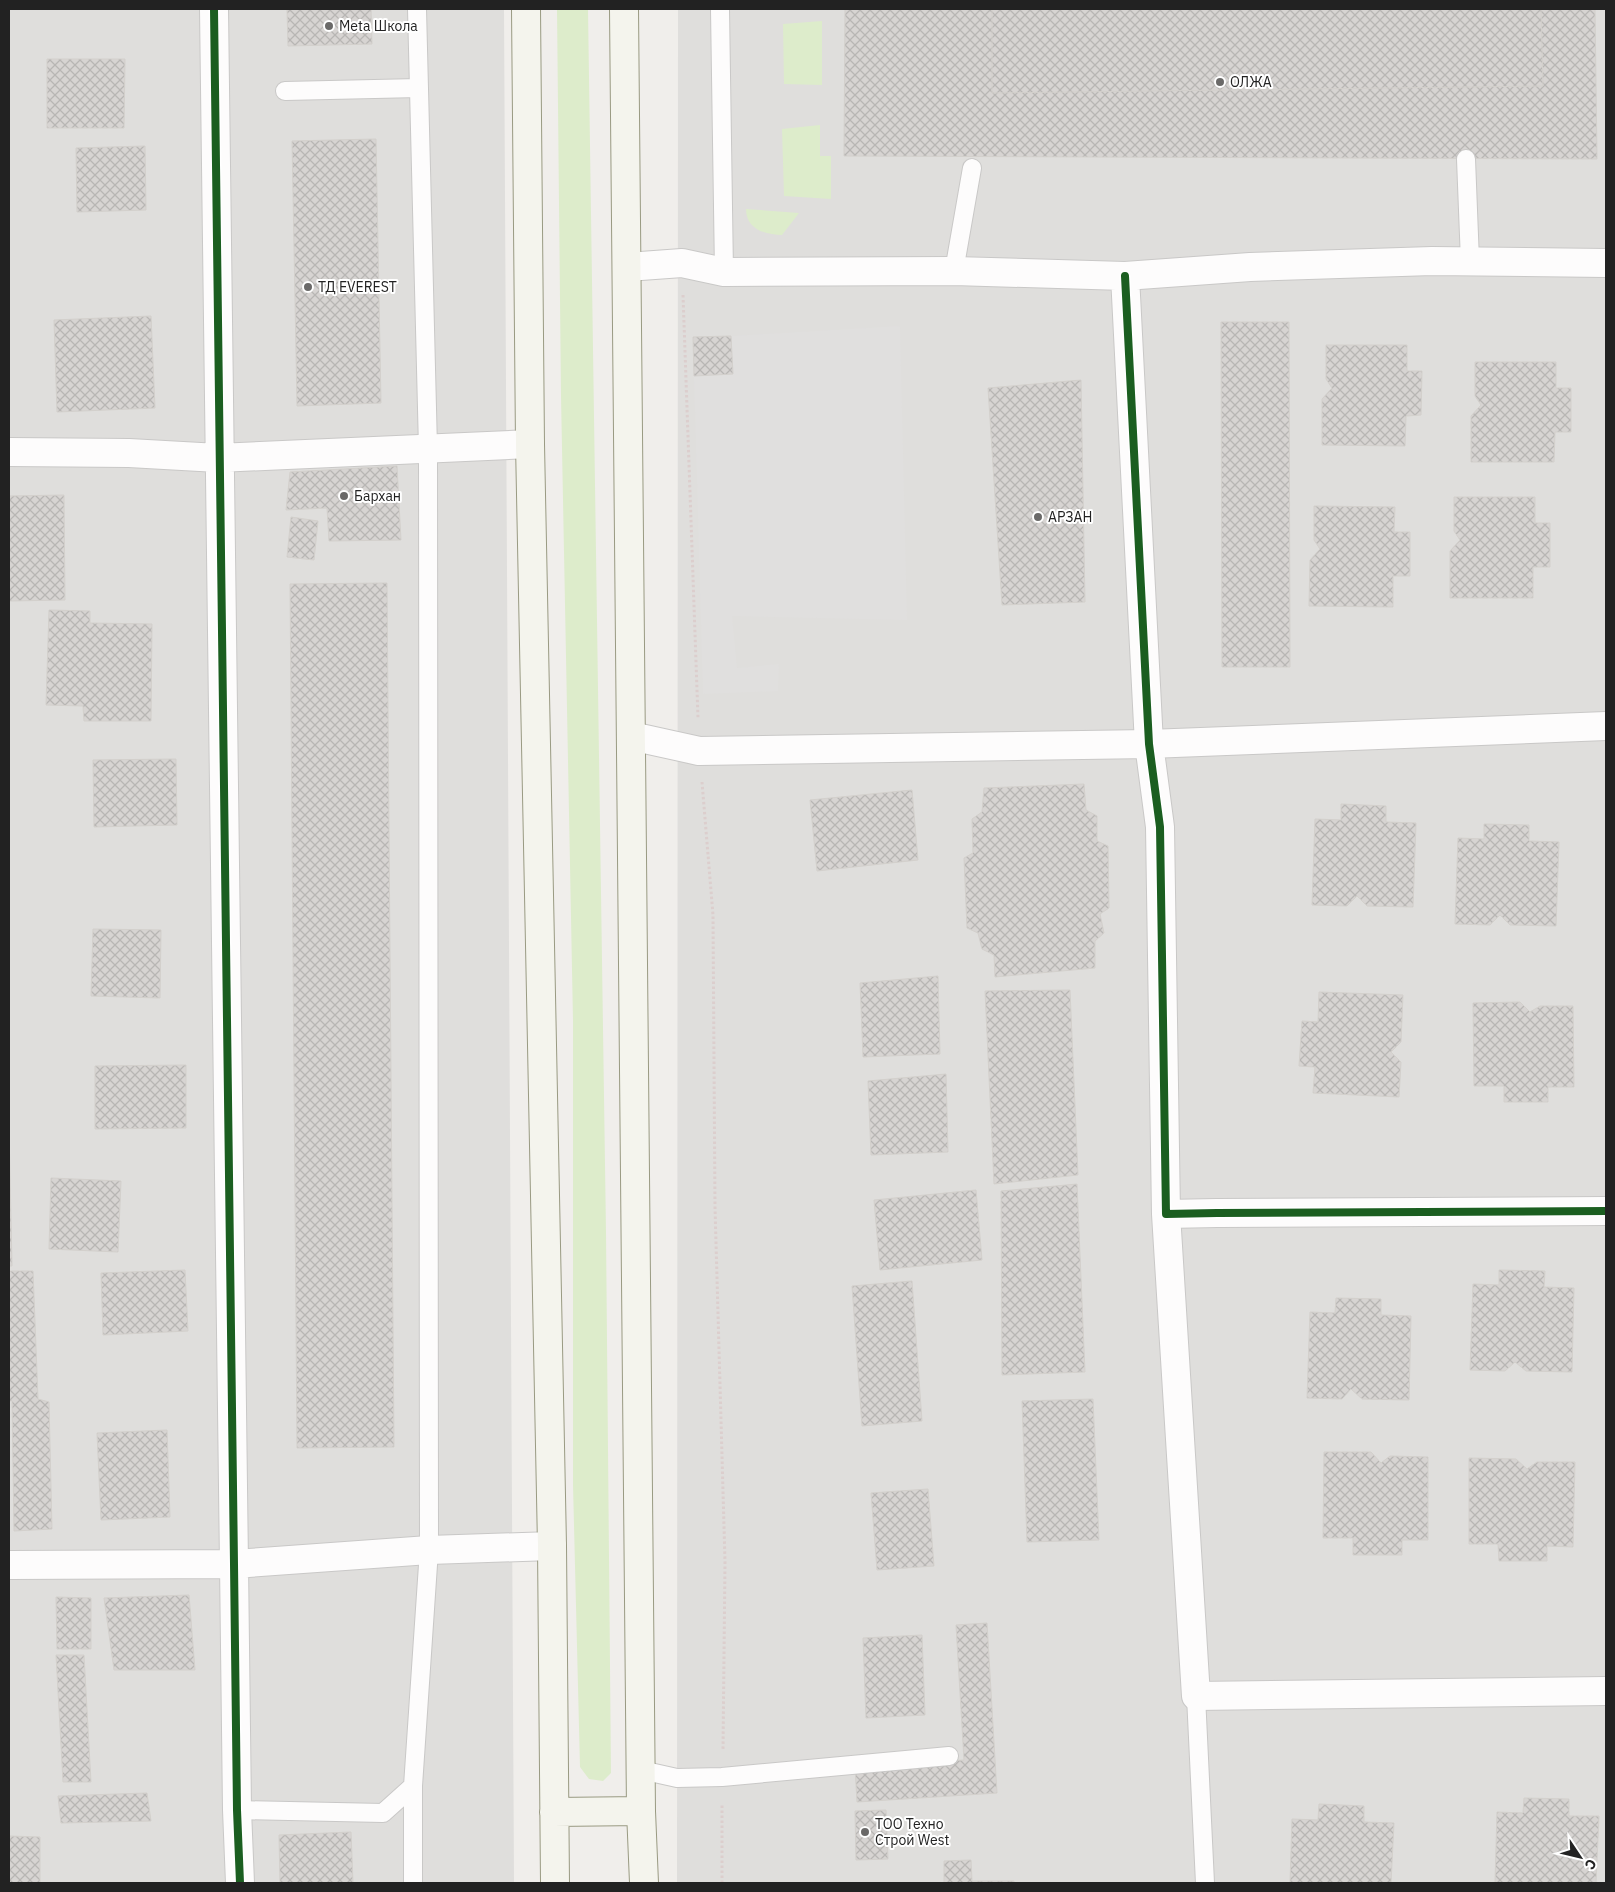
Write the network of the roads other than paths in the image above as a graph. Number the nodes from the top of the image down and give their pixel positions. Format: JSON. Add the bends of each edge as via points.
{"nodes":[{"id":1,"x":214,"y":9,"type":"edge"},
{"id":2,"x":417,"y":9,"type":"edge"},
{"id":3,"x":526,"y":9,"type":"edge"},
{"id":4,"x":624,"y":9,"type":"edge"},
{"id":5,"x":720,"y":9,"type":"edge"},
{"id":6,"x":419,"y":88,"type":"junction"},
{"id":7,"x":285,"y":91,"type":"dead end"},
{"id":8,"x":1466,"y":160,"type":"dead end"},
{"id":9,"x":972,"y":168,"type":"dead end"},
{"id":10,"x":1470,"y":261,"type":"junction"},
{"id":11,"x":1606,"y":263,"type":"edge"},
{"id":12,"x":627,"y":266,"type":"junction"},
{"id":13,"x":954,"y":271,"type":"junction"},
{"id":14,"x":724,"y":272,"type":"junction"},
{"id":15,"x":1125,"y":276,"type":"junction"},
{"id":16,"x":530,"y":444,"type":"junction"},
{"id":17,"x":428,"y":448,"type":"junction"},
{"id":18,"x":9,"y":452,"type":"edge"},
{"id":19,"x":218,"y":458,"type":"junction"},
{"id":20,"x":1606,"y":726,"type":"edge"},
{"id":21,"x":631,"y":736,"type":"junction"},
{"id":22,"x":1148,"y":744,"type":"junction"},
{"id":23,"x":1606,"y":1211,"type":"edge"},
{"id":24,"x":1166,"y":1214,"type":"junction"},
{"id":25,"x":552,"y":1546,"type":"junction"},
{"id":26,"x":429,"y":1550,"type":"junction"},
{"id":27,"x":234,"y":1564,"type":"junction"},
{"id":28,"x":9,"y":1565,"type":"edge"},
{"id":29,"x":1606,"y":1691,"type":"edge"},
{"id":30,"x":1196,"y":1696,"type":"junction"},
{"id":31,"x":949,"y":1756,"type":"dead end"},
{"id":32,"x":641,"y":1770,"type":"junction"},
{"id":33,"x":413,"y":1786,"type":"junction"},
{"id":34,"x":237,"y":1810,"type":"junction"},
{"id":35,"x":641,"y":1811,"type":"junction"},
{"id":36,"x":554,"y":1812,"type":"junction"},
{"id":37,"x":240,"y":1883,"type":"edge"},
{"id":38,"x":413,"y":1883,"type":"edge"},
{"id":39,"x":556,"y":1883,"type":"edge"},
{"id":40,"x":644,"y":1883,"type":"edge"},
{"id":41,"x":1205,"y":1883,"type":"edge"}],
"edges":[{"from":1,"to":19,"type":"street"},
{"from":2,"to":6,"type":"lane"},
{"from":3,"to":16,"type":"main road"},
{"from":4,"to":12,"type":"main road"},
{"from":5,"to":14,"type":"lane"},
{"from":6,"to":7,"type":"lane"},
{"from":6,"to":17,"type":"lane"},
{"from":8,"to":10,"type":"lane"},
{"from":9,"to":13,"type":"lane"},
{"from":10,"to":11,"type":"street"},
{"from":10,"to":15,"type":"street","via":[[1250,267]]},
{"from":12,"to":14,"type":"street","via":[[682,263]]},
{"from":12,"to":21,"type":"main road"},
{"from":13,"to":14,"type":"street"},
{"from":13,"to":15,"type":"street"},
{"from":15,"to":22,"type":"street"},
{"from":16,"to":17,"type":"street"},
{"from":16,"to":25,"type":"main road"},
{"from":17,"to":19,"type":"street"},
{"from":17,"to":26,"type":"lane"},
{"from":18,"to":19,"type":"street"},
{"from":19,"to":27,"type":"street"},
{"from":20,"to":22,"type":"street"},
{"from":21,"to":22,"type":"street","via":[[699,751]]},
{"from":21,"to":32,"type":"main road"},
{"from":22,"to":24,"type":"street","via":[[1160,827]]},
{"from":23,"to":24,"type":"street"},
{"from":24,"to":30,"type":"street"},
{"from":25,"to":26,"type":"street"},
{"from":25,"to":36,"type":"main road"},
{"from":26,"to":27,"type":"street"},
{"from":26,"to":33,"type":"lane"},
{"from":27,"to":28,"type":"street"},
{"from":27,"to":34,"type":"street"},
{"from":29,"to":30,"type":"street"},
{"from":30,"to":41,"type":"lane"},
{"from":31,"to":32,"type":"lane","via":[[722,1777],[677,1778]]},
{"from":32,"to":35,"type":"main road"},
{"from":33,"to":34,"type":"lane","via":[[383,1813]]},
{"from":33,"to":38,"type":"lane"},
{"from":34,"to":37,"type":"street"},
{"from":35,"to":36,"type":"main road"},
{"from":35,"to":40,"type":"main road"},
{"from":36,"to":39,"type":"main road"}]}
